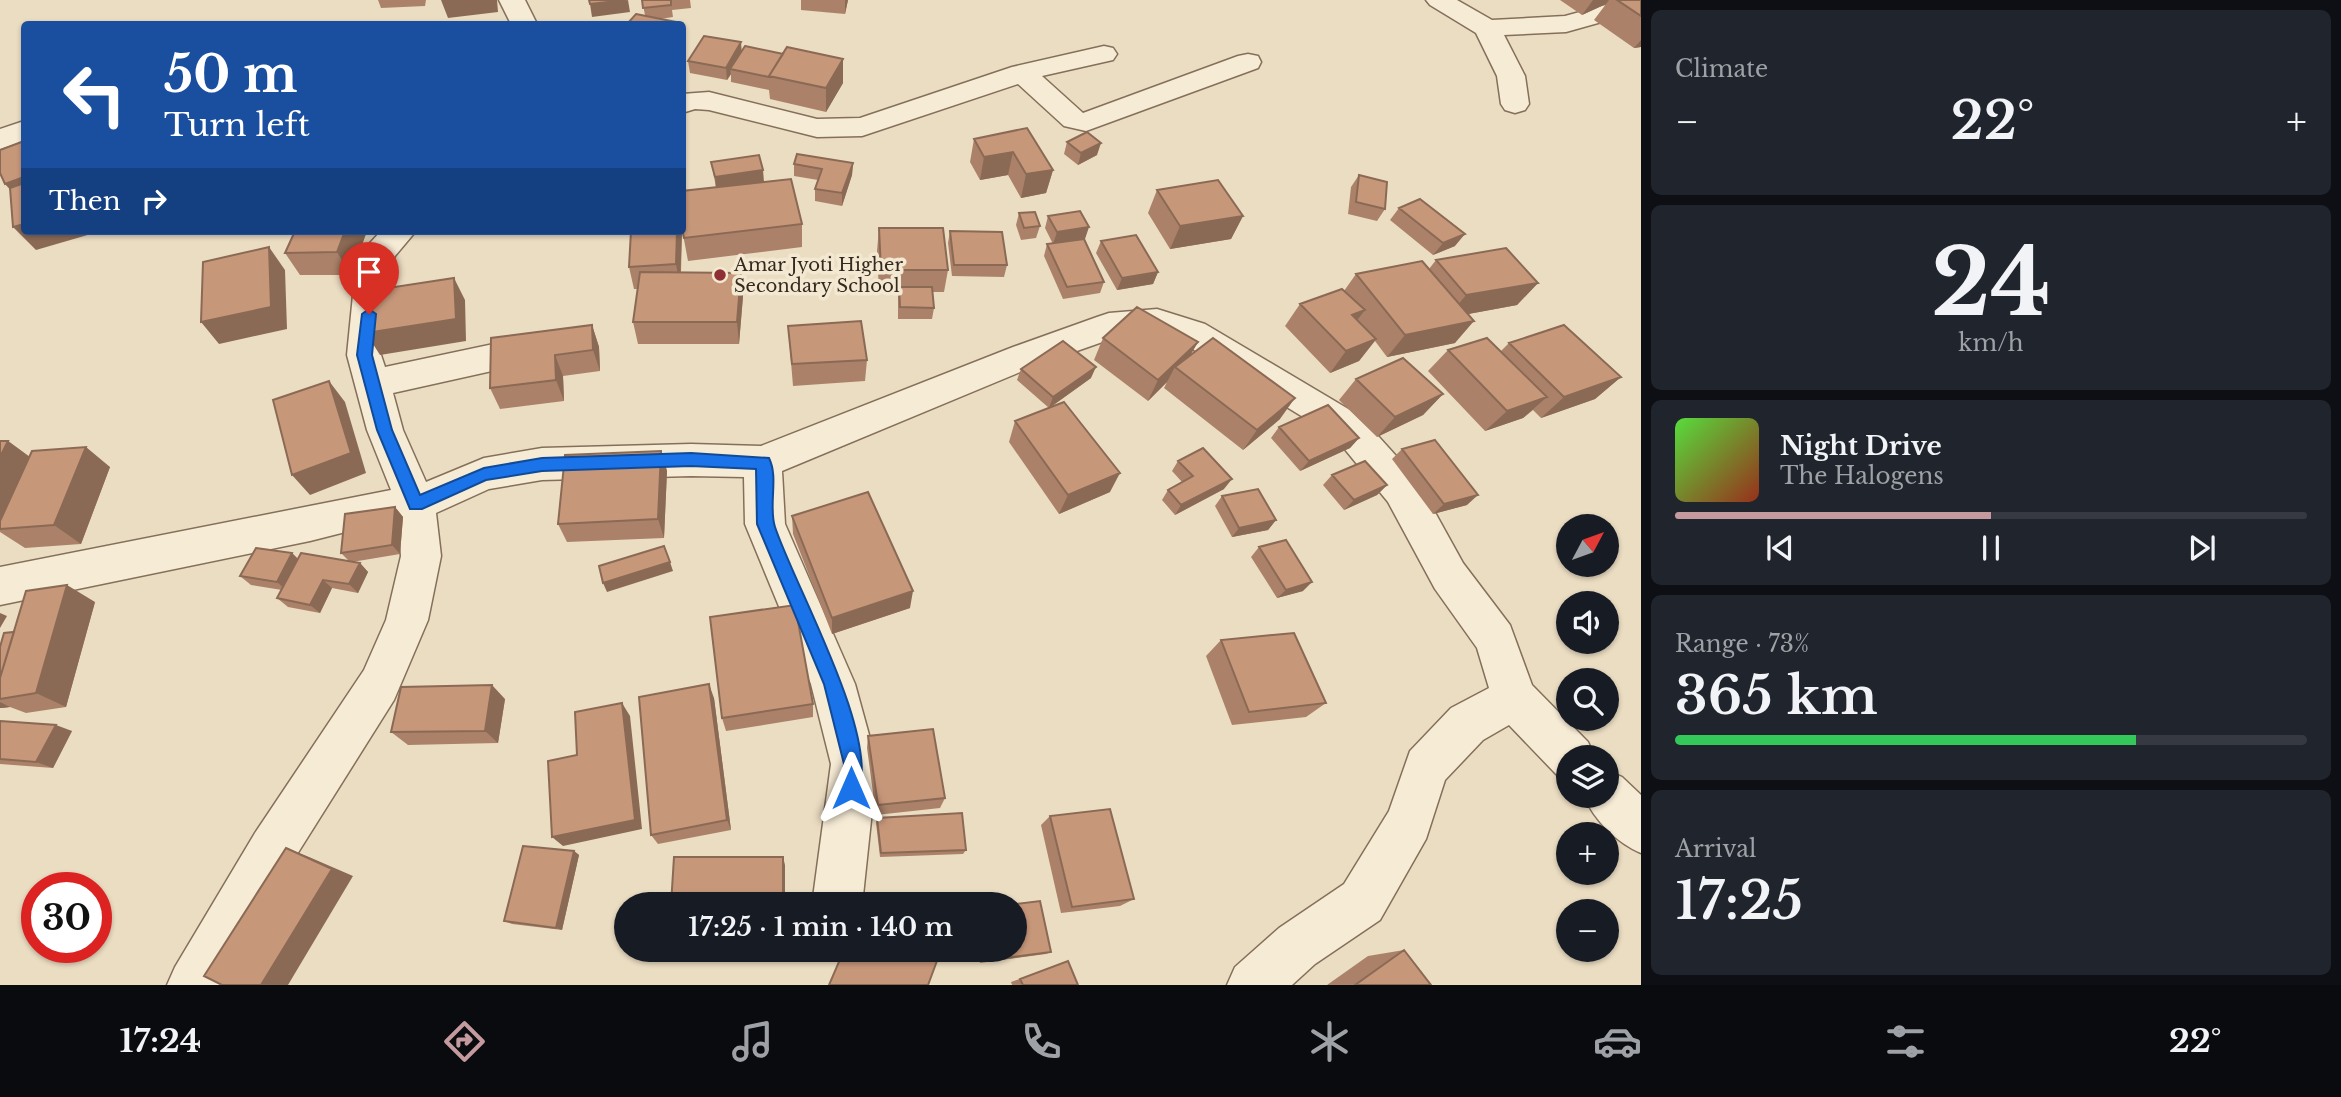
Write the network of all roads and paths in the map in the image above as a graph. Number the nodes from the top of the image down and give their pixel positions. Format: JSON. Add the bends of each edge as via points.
{"nodes":[{"id":1,"x":1438,"y":0,"type":"edge"},
{"id":2,"x":1641,"y":3,"type":"edge"},
{"id":3,"x":1487,"y":28,"type":"junction"},
{"id":4,"x":1104,"y":54,"type":"dead end"},
{"id":5,"x":1248,"y":62,"type":"dead end"},
{"id":6,"x":1022,"y":73,"type":"junction"},
{"id":7,"x":686,"y":102,"type":"edge"},
{"id":8,"x":1514,"y":104,"type":"dead end"},
{"id":9,"x":21,"y":131,"type":"edge"},
{"id":10,"x":0,"y":140,"type":"edge"},
{"id":11,"x":396,"y":235,"type":"edge"},
{"id":12,"x":569,"y":341,"type":"edge"},
{"id":13,"x":372,"y":384,"type":"junction"},
{"id":14,"x":763,"y":462,"type":"junction"},
{"id":15,"x":416,"y":504,"type":"junction"},
{"id":16,"x":0,"y":586,"type":"edge"},
{"id":17,"x":1514,"y":698,"type":"junction"},
{"id":18,"x":1559,"y":745,"type":"edge"},
{"id":19,"x":1619,"y":806,"type":"edge"},
{"id":20,"x":1641,"y":829,"type":"edge"},
{"id":21,"x":838,"y":892,"type":"edge"},
{"id":22,"x":193,"y":985,"type":"edge"},
{"id":23,"x":1252,"y":985,"type":"edge"}],
"edges":[{"from":1,"to":3,"type":"street"},
{"from":2,"to":3,"type":"street","via":[[1566,24]]},
{"from":3,"to":8,"type":"street","via":[[1511,76]]},
{"from":4,"to":6,"type":"street"},
{"from":5,"to":6,"type":"street","via":[[1086,122],[1074,120]]},
{"from":6,"to":7,"type":"street","via":[[862,127],[817,128],[709,101]]},
{"from":9,"to":10,"type":"street"},
{"from":11,"to":13,"type":"street","via":[[381,251],[370,275],[364,355]]},
{"from":12,"to":13,"type":"street"},
{"from":13,"to":15,"type":"street","via":[[385,430]]},
{"from":14,"to":15,"type":"street","via":[[542,464],[484,474]]},
{"from":14,"to":17,"type":"street","via":[[1109,326],[1157,323],[1193,333],[1347,426],[1402,490],[1449,576],[1495,639]]},
{"from":14,"to":21,"type":"street","via":[[765,524],[833,684],[853,764]]},
{"from":15,"to":16,"type":"street","via":[[373,508]]},
{"from":15,"to":22,"type":"street","via":[[421,556],[407,620],[379,685],[265,861]]},
{"from":17,"to":18,"type":"street"},
{"from":17,"to":23,"type":"street","via":[[1467,724],[1426,767],[1409,822],[1362,902],[1297,946]]},
{"from":19,"to":20,"type":"street"}]}
